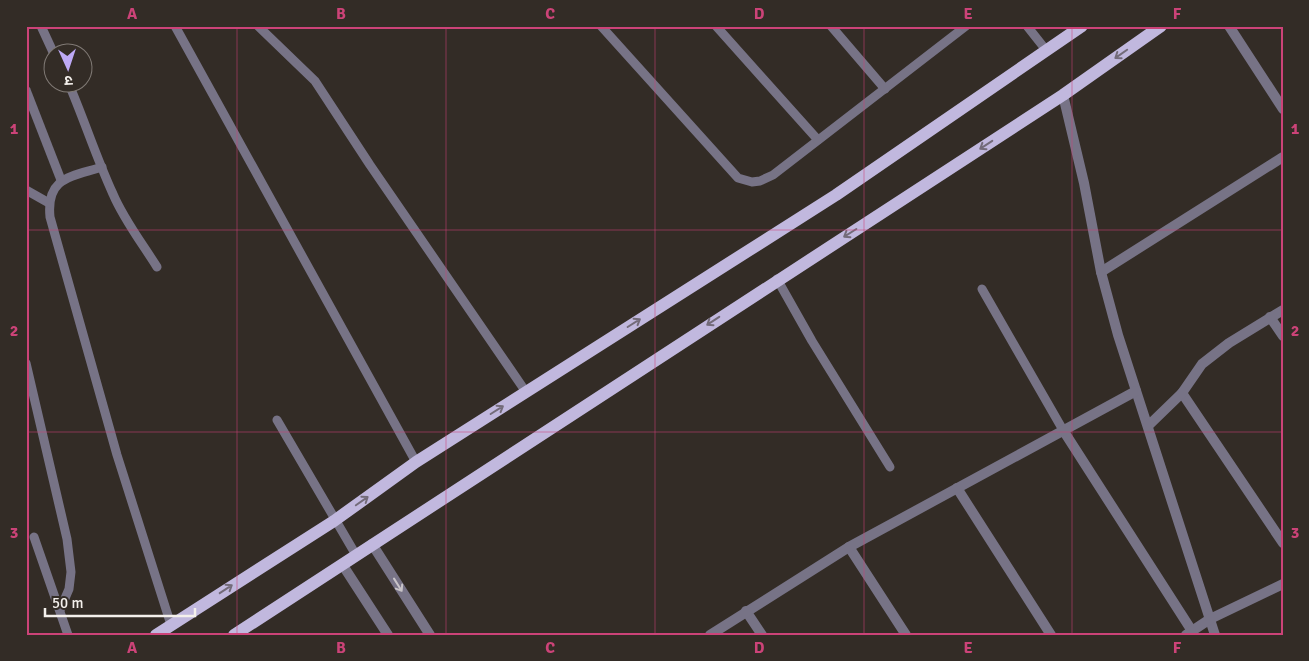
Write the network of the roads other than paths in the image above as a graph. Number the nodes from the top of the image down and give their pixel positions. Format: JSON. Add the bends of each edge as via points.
{"nodes":[{"id":1,"x":41,"y":26,"type":"edge"},
{"id":2,"x":175,"y":26,"type":"edge"},
{"id":3,"x":258,"y":26,"type":"edge"},
{"id":4,"x":601,"y":26,"type":"edge"},
{"id":5,"x":716,"y":26,"type":"edge"},
{"id":6,"x":831,"y":26,"type":"edge"},
{"id":7,"x":966,"y":26,"type":"edge"},
{"id":8,"x":1027,"y":26,"type":"edge"},
{"id":9,"x":1161,"y":26,"type":"edge"},
{"id":10,"x":1230,"y":26,"type":"edge"},
{"id":11,"x":1076,"y":28,"type":"edge"},
{"id":12,"x":49,"y":42,"type":"edge"},
{"id":13,"x":1046,"y":50,"type":"junction"},
{"id":14,"x":885,"y":89,"type":"junction"},
{"id":15,"x":26,"y":90,"type":"edge"},
{"id":16,"x":72,"y":92,"type":"edge"},
{"id":17,"x":1063,"y":94,"type":"junction"},
{"id":18,"x":1283,"y":109,"type":"edge"},
{"id":19,"x":818,"y":140,"type":"junction"},
{"id":20,"x":1283,"y":157,"type":"edge"},
{"id":21,"x":102,"y":167,"type":"junction"},
{"id":22,"x":61,"y":180,"type":"junction"},
{"id":23,"x":26,"y":190,"type":"edge"},
{"id":24,"x":48,"y":204,"type":"junction"},
{"id":25,"x":157,"y":267,"type":"dead end"},
{"id":26,"x":1101,"y":272,"type":"junction"},
{"id":27,"x":777,"y":279,"type":"junction"},
{"id":28,"x":982,"y":289,"type":"dead end"},
{"id":29,"x":1283,"y":310,"type":"edge"},
{"id":30,"x":1270,"y":317,"type":"junction"},
{"id":31,"x":1283,"y":336,"type":"edge"},
{"id":32,"x":26,"y":363,"type":"edge"},
{"id":33,"x":1136,"y":390,"type":"junction"},
{"id":34,"x":526,"y":392,"type":"junction"},
{"id":35,"x":1182,"y":393,"type":"junction"},
{"id":36,"x":276,"y":420,"type":"dead end"},
{"id":37,"x":1148,"y":426,"type":"junction"},
{"id":38,"x":1063,"y":430,"type":"junction"},
{"id":39,"x":416,"y":462,"type":"junction"},
{"id":40,"x":890,"y":467,"type":"dead end"},
{"id":41,"x":957,"y":488,"type":"junction"},
{"id":42,"x":334,"y":520,"type":"junction"},
{"id":43,"x":34,"y":537,"type":"dead end"},
{"id":44,"x":1283,"y":543,"type":"edge"},
{"id":45,"x":372,"y":544,"type":"junction"},
{"id":46,"x":849,"y":547,"type":"junction"},
{"id":47,"x":356,"y":555,"type":"junction"},
{"id":48,"x":342,"y":564,"type":"junction"},
{"id":49,"x":1283,"y":584,"type":"edge"},
{"id":50,"x":60,"y":610,"type":"junction"},
{"id":51,"x":746,"y":611,"type":"junction"},
{"id":52,"x":1210,"y":619,"type":"junction"},
{"id":53,"x":171,"y":625,"type":"junction"},
{"id":54,"x":1189,"y":633,"type":"edge"},
{"id":55,"x":68,"y":635,"type":"edge"},
{"id":56,"x":156,"y":635,"type":"edge"},
{"id":57,"x":234,"y":635,"type":"edge"},
{"id":58,"x":388,"y":635,"type":"edge"},
{"id":59,"x":430,"y":635,"type":"edge"},
{"id":60,"x":710,"y":635,"type":"edge"},
{"id":61,"x":762,"y":635,"type":"edge"},
{"id":62,"x":906,"y":635,"type":"edge"},
{"id":63,"x":1051,"y":635,"type":"edge"},
{"id":64,"x":1215,"y":635,"type":"edge"}],
"edges":[{"from":1,"to":12,"type":"lane"},
{"from":2,"to":39,"type":"lane"},
{"from":3,"to":34,"type":"lane","via":[[315,81]]},
{"from":4,"to":19,"type":"lane","via":[[738,178],[760,182]]},
{"from":5,"to":19,"type":"lane"},
{"from":6,"to":14,"type":"lane"},
{"from":7,"to":14,"type":"lane"},
{"from":8,"to":13,"type":"lane"},
{"from":9,"to":17,"type":"main road","one_way":true},
{"from":10,"to":18,"type":"street"},
{"from":11,"to":13,"type":"main road"},
{"from":34,"to":13,"type":"main road","one_way":true,"via":[[836,195]]},
{"from":14,"to":19,"type":"lane"},
{"from":15,"to":22,"type":"lane"},
{"from":16,"to":21,"type":"lane"},
{"from":17,"to":26,"type":"street"},
{"from":17,"to":27,"type":"main road","one_way":true},
{"from":20,"to":26,"type":"street"},
{"from":21,"to":22,"type":"lane"},
{"from":21,"to":25,"type":"lane","via":[[130,226]]},
{"from":22,"to":24,"type":"lane","via":[[52,191]]},
{"from":23,"to":24,"type":"lane"},
{"from":24,"to":53,"type":"lane","via":[[117,455]]},
{"from":26,"to":33,"type":"street"},
{"from":27,"to":40,"type":"lane"},
{"from":27,"to":45,"type":"main road","one_way":true},
{"from":28,"to":38,"type":"lane"},
{"from":29,"to":30,"type":"street"},
{"from":30,"to":31,"type":"street"},
{"from":30,"to":35,"type":"street","via":[[1202,364]]},
{"from":32,"to":50,"type":"lane","via":[[67,539],[71,572],[69,589]]},
{"from":33,"to":37,"type":"street"},
{"from":33,"to":38,"type":"street"},
{"from":39,"to":34,"type":"main road","one_way":true},
{"from":35,"to":37,"type":"street"},
{"from":35,"to":44,"type":"street"},
{"from":36,"to":42,"type":"lane"},
{"from":37,"to":52,"type":"street"},
{"from":38,"to":41,"type":"street"},
{"from":38,"to":54,"type":"street"},
{"from":42,"to":39,"type":"main road","one_way":true},
{"from":41,"to":46,"type":"street"},
{"from":41,"to":63,"type":"street"},
{"from":42,"to":47,"type":"lane"},
{"from":53,"to":42,"type":"main road","one_way":true},
{"from":43,"to":50,"type":"lane"},
{"from":45,"to":47,"type":"main road"},
{"from":45,"to":59,"type":"street","one_way":true},
{"from":46,"to":51,"type":"street"},
{"from":46,"to":62,"type":"street"},
{"from":47,"to":48,"type":"main road"},
{"from":48,"to":57,"type":"main road"},
{"from":48,"to":58,"type":"street"},
{"from":49,"to":52,"type":"street"},
{"from":50,"to":55,"type":"lane"},
{"from":51,"to":60,"type":"street"},
{"from":51,"to":61,"type":"street"},
{"from":52,"to":54,"type":"street"},
{"from":52,"to":64,"type":"street"},
{"from":53,"to":56,"type":"main road"}]}
